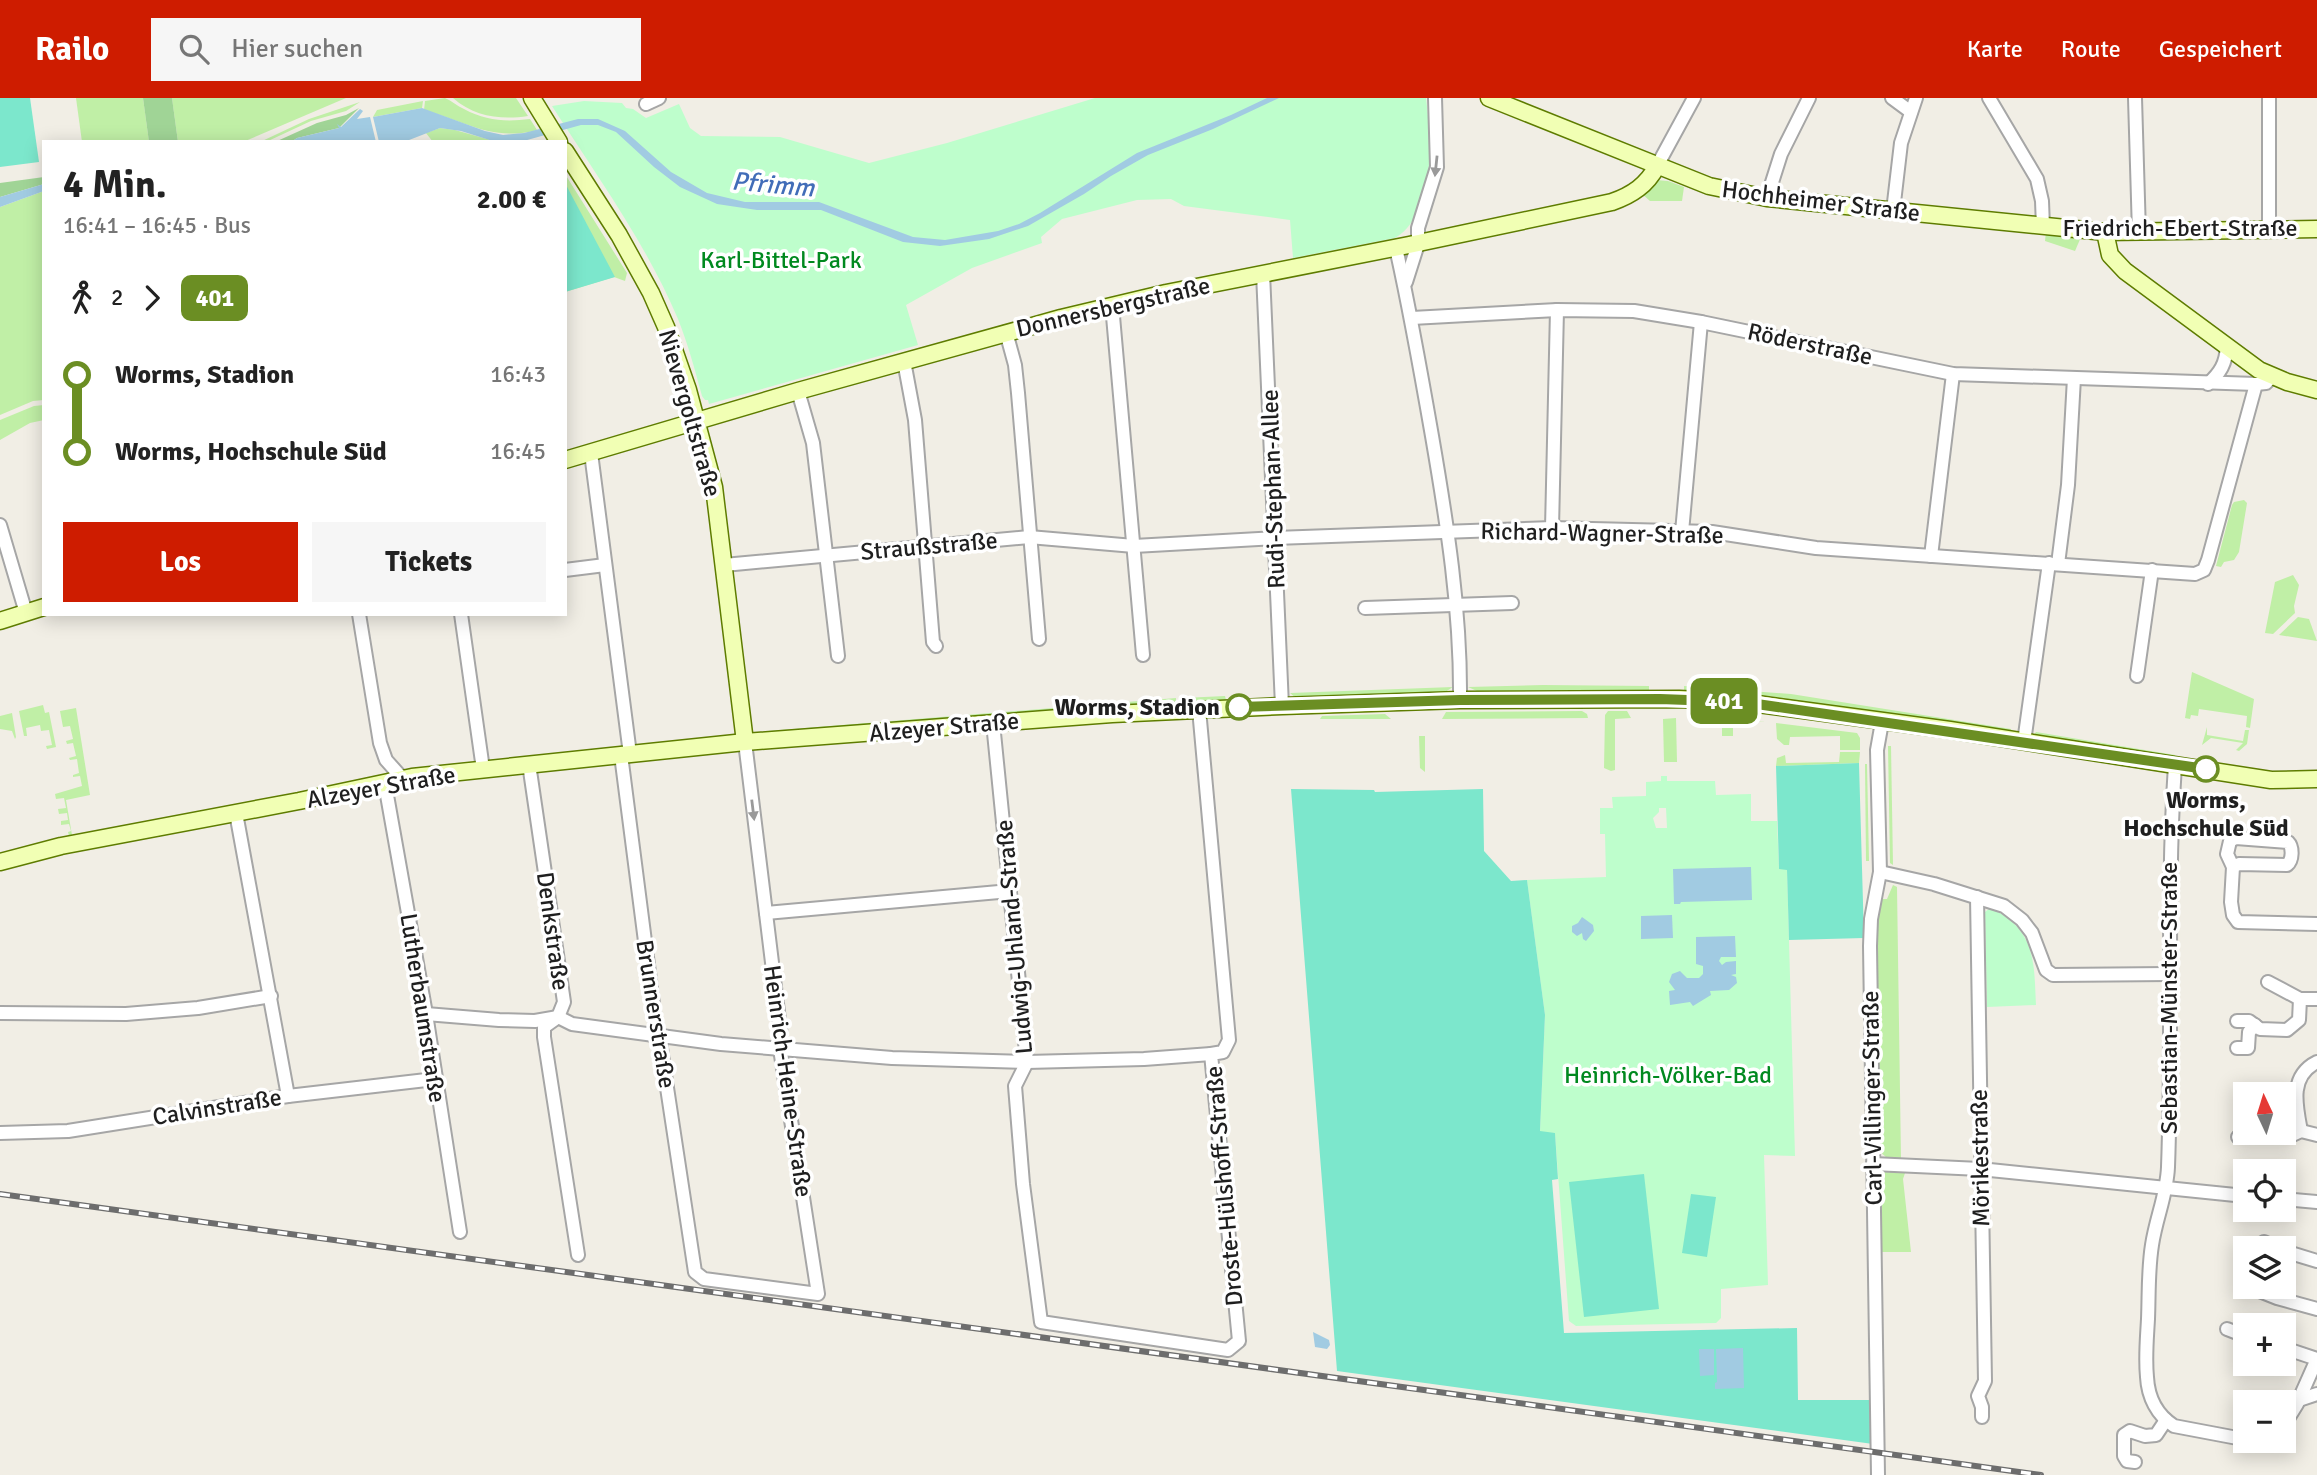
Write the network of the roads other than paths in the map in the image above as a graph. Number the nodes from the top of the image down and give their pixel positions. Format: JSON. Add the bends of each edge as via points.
{"nodes":[{"id":1,"x":1435,"y":98,"type":"edge"},
{"id":2,"x":1489,"y":98,"type":"edge"},
{"id":3,"x":1694,"y":98,"type":"edge"},
{"id":4,"x":1809,"y":98,"type":"edge"},
{"id":5,"x":1892,"y":98,"type":"edge"},
{"id":6,"x":1916,"y":98,"type":"edge"},
{"id":7,"x":1989,"y":98,"type":"edge"},
{"id":8,"x":2135,"y":98,"type":"edge"},
{"id":9,"x":2269,"y":98,"type":"edge"},
{"id":10,"x":534,"y":101,"type":"edge"},
{"id":11,"x":1911,"y":112,"type":"junction"},
{"id":12,"x":558,"y":140,"type":"edge"},
{"id":13,"x":567,"y":154,"type":"edge"},
{"id":14,"x":1657,"y":166,"type":"junction"},
{"id":15,"x":1767,"y":198,"type":"junction"},
{"id":16,"x":1893,"y":211,"type":"junction"},
{"id":17,"x":2043,"y":227,"type":"junction"},
{"id":18,"x":2317,"y":229,"type":"edge"},
{"id":19,"x":2269,"y":230,"type":"junction"},
{"id":20,"x":2105,"y":232,"type":"junction"},
{"id":21,"x":2139,"y":233,"type":"junction"},
{"id":22,"x":1418,"y":244,"type":"junction"},
{"id":23,"x":1396,"y":248,"type":"junction"},
{"id":24,"x":1264,"y":273,"type":"junction"},
{"id":25,"x":1405,"y":290,"type":"junction"},
{"id":26,"x":1112,"y":305,"type":"junction"},
{"id":27,"x":1557,"y":310,"type":"junction"},
{"id":28,"x":1412,"y":318,"type":"junction"},
{"id":29,"x":1701,"y":321,"type":"junction"},
{"id":30,"x":1006,"y":332,"type":"junction"},
{"id":31,"x":2227,"y":346,"type":"junction"},
{"id":32,"x":904,"y":361,"type":"junction"},
{"id":33,"x":1953,"y":374,"type":"junction"},
{"id":34,"x":2272,"y":376,"type":"junction"},
{"id":35,"x":2074,"y":378,"type":"junction"},
{"id":36,"x":2208,"y":384,"type":"junction"},
{"id":37,"x":2256,"y":384,"type":"junction"},
{"id":38,"x":2317,"y":390,"type":"edge"},
{"id":39,"x":798,"y":391,"type":"junction"},
{"id":40,"x":697,"y":421,"type":"junction"},
{"id":41,"x":591,"y":453,"type":"junction"},
{"id":42,"x":567,"y":459,"type":"edge"},
{"id":43,"x":0,"y":526,"type":"edge"},
{"id":44,"x":1552,"y":528,"type":"junction"},
{"id":45,"x":1448,"y":531,"type":"junction"},
{"id":46,"x":1682,"y":532,"type":"junction"},
{"id":47,"x":1029,"y":537,"type":"junction"},
{"id":48,"x":1275,"y":538,"type":"junction"},
{"id":49,"x":925,"y":545,"type":"junction"},
{"id":50,"x":1134,"y":546,"type":"junction"},
{"id":51,"x":825,"y":555,"type":"junction"},
{"id":52,"x":1931,"y":556,"type":"junction"},
{"id":53,"x":2053,"y":564,"type":"junction"},
{"id":54,"x":605,"y":565,"type":"junction"},
{"id":55,"x":724,"y":565,"type":"junction"},
{"id":56,"x":567,"y":570,"type":"edge"},
{"id":57,"x":2152,"y":570,"type":"junction"},
{"id":58,"x":1512,"y":603,"type":"dead end"},
{"id":59,"x":1455,"y":604,"type":"junction"},
{"id":60,"x":42,"y":608,"type":"edge"},
{"id":61,"x":1365,"y":608,"type":"dead end"},
{"id":62,"x":26,"y":613,"type":"junction"},
{"id":63,"x":359,"y":616,"type":"edge"},
{"id":64,"x":461,"y":616,"type":"edge"},
{"id":65,"x":0,"y":621,"type":"edge"},
{"id":66,"x":1039,"y":639,"type":"dead end"},
{"id":67,"x":936,"y":646,"type":"dead end"},
{"id":68,"x":1143,"y":655,"type":"dead end"},
{"id":69,"x":838,"y":656,"type":"dead end"},
{"id":70,"x":2137,"y":676,"type":"dead end"},
{"id":71,"x":1460,"y":700,"type":"junction"},
{"id":72,"x":1282,"y":706,"type":"junction"},
{"id":73,"x":1199,"y":709,"type":"junction"},
{"id":74,"x":1882,"y":722,"type":"junction"},
{"id":75,"x":993,"y":723,"type":"junction"},
{"id":76,"x":745,"y":742,"type":"junction"},
{"id":77,"x":2024,"y":742,"type":"junction"},
{"id":78,"x":626,"y":754,"type":"junction"},
{"id":79,"x":529,"y":764,"type":"junction"},
{"id":80,"x":2175,"y":765,"type":"junction"},
{"id":81,"x":483,"y":769,"type":"junction"},
{"id":82,"x":403,"y":779,"type":"junction"},
{"id":83,"x":2317,"y":779,"type":"edge"},
{"id":84,"x":2271,"y":780,"type":"junction"},
{"id":85,"x":385,"y":784,"type":"junction"},
{"id":86,"x":2317,"y":788,"type":"edge"},
{"id":87,"x":236,"y":813,"type":"junction"},
{"id":88,"x":0,"y":862,"type":"edge"},
{"id":89,"x":2233,"y":867,"type":"junction"},
{"id":90,"x":1880,"y":872,"type":"junction"},
{"id":91,"x":1010,"y":891,"type":"junction"},
{"id":92,"x":1977,"y":897,"type":"junction"},
{"id":93,"x":766,"y":913,"type":"junction"},
{"id":94,"x":2317,"y":924,"type":"edge"},
{"id":95,"x":2169,"y":974,"type":"junction"},
{"id":96,"x":2268,"y":982,"type":"dead end"},
{"id":97,"x":271,"y":996,"type":"junction"},
{"id":98,"x":2300,"y":999,"type":"junction"},
{"id":99,"x":2317,"y":999,"type":"edge"},
{"id":100,"x":0,"y":1013,"type":"edge"},
{"id":101,"x":426,"y":1014,"type":"junction"},
{"id":102,"x":558,"y":1017,"type":"junction"},
{"id":103,"x":2237,"y":1021,"type":"dead end"},
{"id":104,"x":2255,"y":1025,"type":"junction"},
{"id":105,"x":659,"y":1035,"type":"junction"},
{"id":106,"x":2237,"y":1048,"type":"dead end"},
{"id":107,"x":780,"y":1049,"type":"junction"},
{"id":108,"x":1211,"y":1055,"type":"junction"},
{"id":109,"x":1027,"y":1062,"type":"junction"},
{"id":110,"x":2317,"y":1062,"type":"edge"},
{"id":111,"x":435,"y":1079,"type":"junction"},
{"id":112,"x":288,"y":1096,"type":"junction"},
{"id":113,"x":2301,"y":1131,"type":"junction"},
{"id":114,"x":0,"y":1133,"type":"edge"},
{"id":115,"x":2296,"y":1133,"type":"edge"},
{"id":116,"x":2317,"y":1135,"type":"edge"},
{"id":117,"x":1873,"y":1164,"type":"junction"},
{"id":118,"x":1980,"y":1169,"type":"junction"},
{"id":119,"x":2167,"y":1189,"type":"junction"},
{"id":120,"x":2233,"y":1195,"type":"edge"},
{"id":121,"x":2296,"y":1200,"type":"edge"},
{"id":122,"x":2317,"y":1202,"type":"edge"},
{"id":123,"x":460,"y":1232,"type":"dead end"},
{"id":124,"x":578,"y":1255,"type":"dead end"},
{"id":125,"x":2296,"y":1255,"type":"edge"},
{"id":126,"x":2317,"y":1261,"type":"edge"},
{"id":127,"x":695,"y":1272,"type":"joint"},
{"id":128,"x":2281,"y":1299,"type":"edge"},
{"id":129,"x":2317,"y":1309,"type":"edge"},
{"id":130,"x":2227,"y":1329,"type":"dead end"},
{"id":131,"x":2233,"y":1331,"type":"edge"},
{"id":132,"x":1118,"y":1332,"type":"joint"},
{"id":133,"x":2296,"y":1352,"type":"edge"},
{"id":134,"x":2317,"y":1359,"type":"edge"},
{"id":135,"x":2317,"y":1394,"type":"edge"},
{"id":136,"x":2299,"y":1400,"type":"junction"},
{"id":137,"x":2296,"y":1405,"type":"edge"},
{"id":138,"x":1982,"y":1417,"type":"dead end"},
{"id":139,"x":2166,"y":1420,"type":"junction"},
{"id":140,"x":2233,"y":1437,"type":"edge"},
{"id":141,"x":2135,"y":1462,"type":"dead end"},
{"id":142,"x":1878,"y":1475,"type":"edge"}],
"edges":[{"from":1,"to":22,"type":"street","one_way":true,"via":[[1437,167],[1418,228]]},
{"from":2,"to":14,"type":"street","name":"Hochheimer Straße"},
{"from":3,"to":14,"type":"street"},
{"from":4,"to":15,"type":"street","via":[[1781,154]]},
{"from":5,"to":11,"type":"street"},
{"from":6,"to":11,"type":"street"},
{"from":7,"to":17,"type":"street","via":[[2037,179]]},
{"from":8,"to":21,"type":"street"},
{"from":9,"to":19,"type":"street"},
{"from":10,"to":12,"type":"street"},
{"from":11,"to":16,"type":"street","via":[[1901,143]]},
{"from":13,"to":40,"type":"street","name":"Nievergoltstraße","via":[[652,293]]},
{"from":14,"to":15,"type":"street","name":"Hochheimer Straße","via":[[1709,186]]},
{"from":14,"to":22,"type":"street","name":"Donnersbergstraße","via":[[1646,182],[1625,198]]},
{"from":15,"to":16,"type":"street","name":"Hochheimer Straße"},
{"from":16,"to":17,"type":"street","name":"Hochheimer Straße"},
{"from":17,"to":20,"type":"street","name":"Friedrich-Ebert-Straße"},
{"from":18,"to":19,"type":"street","name":"Friedrich-Ebert-Straße"},
{"from":19,"to":21,"type":"street","name":"Friedrich-Ebert-Straße"},
{"from":20,"to":21,"type":"street","name":"Friedrich-Ebert-Straße"},
{"from":20,"to":31,"type":"street","via":[[2115,262]]},
{"from":22,"to":23,"type":"street","name":"Donnersbergstraße"},
{"from":22,"to":25,"type":"street"},
{"from":23,"to":24,"type":"street","name":"Donnersbergstraße"},
{"from":23,"to":25,"type":"street"},
{"from":24,"to":26,"type":"street","name":"Donnersbergstraße"},
{"from":24,"to":48,"type":"street","name":"Rudi-Stephan-Allee"},
{"from":25,"to":28,"type":"street"},
{"from":26,"to":30,"type":"street","name":"Donnersbergstraße"},
{"from":26,"to":50,"type":"street"},
{"from":27,"to":28,"type":"street","name":"Röderstraße"},
{"from":27,"to":29,"type":"street","name":"Röderstraße","via":[[1634,311]]},
{"from":27,"to":44,"type":"street"},
{"from":28,"to":45,"type":"street"},
{"from":29,"to":33,"type":"street","name":"Röderstraße"},
{"from":29,"to":46,"type":"street"},
{"from":30,"to":32,"type":"street","name":"Donnersbergstraße"},
{"from":30,"to":47,"type":"street","via":[[1018,393]]},
{"from":31,"to":34,"type":"street"},
{"from":31,"to":36,"type":"street","via":[[2225,364]]},
{"from":32,"to":39,"type":"street","name":"Donnersbergstraße"},
{"from":32,"to":49,"type":"street","via":[[915,420]]},
{"from":33,"to":35,"type":"street","name":"Röderstraße"},
{"from":33,"to":52,"type":"street"},
{"from":34,"to":37,"type":"street","name":"Röderstraße","via":[[2266,383]]},
{"from":34,"to":38,"type":"street"},
{"from":35,"to":36,"type":"street","name":"Röderstraße"},
{"from":35,"to":53,"type":"street","via":[[2068,485]]},
{"from":36,"to":37,"type":"street","name":"Röderstraße"},
{"from":37,"to":57,"type":"street","name":"Richard-Wagner-Straße","via":[[2204,570]]},
{"from":39,"to":40,"type":"street","name":"Donnersbergstraße"},
{"from":39,"to":51,"type":"street","via":[[813,443]]},
{"from":40,"to":41,"type":"street","name":"Donnersbergstraße"},
{"from":40,"to":55,"type":"street","name":"Nievergoltstraße","via":[[715,487]]},
{"from":41,"to":42,"type":"street","name":"Donnersbergstraße"},
{"from":41,"to":54,"type":"street","name":"Brunnerstraße"},
{"from":43,"to":62,"type":"street"},
{"from":44,"to":45,"type":"street","name":"Richard-Wagner-Straße"},
{"from":44,"to":46,"type":"street","name":"Richard-Wagner-Straße"},
{"from":45,"to":48,"type":"street","name":"Richard-Wagner-Straße"},
{"from":45,"to":59,"type":"street"},
{"from":46,"to":52,"type":"street","name":"Richard-Wagner-Straße"},
{"from":47,"to":49,"type":"street","name":"Straußstraße"},
{"from":47,"to":50,"type":"street","name":"Straußstraße"},
{"from":47,"to":66,"type":"street"},
{"from":48,"to":50,"type":"street","name":"Richard-Wagner-Straße"},
{"from":48,"to":72,"type":"street","name":"Rudi-Stephan-Allee"},
{"from":49,"to":51,"type":"street","name":"Straußstraße"},
{"from":49,"to":67,"type":"street"},
{"from":50,"to":68,"type":"street"},
{"from":51,"to":55,"type":"street","name":"Straußstraße"},
{"from":51,"to":69,"type":"street"},
{"from":52,"to":53,"type":"street","name":"Richard-Wagner-Straße"},
{"from":53,"to":57,"type":"street","name":"Richard-Wagner-Straße"},
{"from":53,"to":77,"type":"street"},
{"from":54,"to":56,"type":"street"},
{"from":54,"to":78,"type":"street","name":"Brunnerstraße"},
{"from":55,"to":76,"type":"street","name":"Nievergoltstraße"},
{"from":57,"to":70,"type":"street"},
{"from":58,"to":59,"type":"street"},
{"from":59,"to":61,"type":"street"},
{"from":59,"to":71,"type":"street"},
{"from":60,"to":62,"type":"street"},
{"from":62,"to":65,"type":"street"},
{"from":63,"to":82,"type":"street","via":[[380,743],[386,760]]},
{"from":64,"to":81,"type":"street"},
{"from":71,"to":72,"type":"street","name":"Alzeyer Straße"},
{"from":71,"to":74,"type":"street","name":"Alzeyer Straße","via":[[1743,702]]},
{"from":72,"to":73,"type":"street","name":"Alzeyer Straße"},
{"from":73,"to":75,"type":"street","name":"Alzeyer Straße"},
{"from":73,"to":108,"type":"street","name":"Droste-Hülshoff-Straße","via":[[1229,1040],[1223,1052]]},
{"from":74,"to":77,"type":"street","name":"Alzeyer Straße"},
{"from":74,"to":90,"type":"street","name":"Carl-Villinger-Straße","via":[[1877,750]]},
{"from":75,"to":76,"type":"street","name":"Alzeyer Straße"},
{"from":75,"to":91,"type":"street","name":"Ludwig-Uhland-Straße"},
{"from":76,"to":78,"type":"street","name":"Alzeyer Straße"},
{"from":76,"to":93,"type":"street","name":"Heinrich-Heine-Straße","one_way":true},
{"from":77,"to":80,"type":"street","name":"Alzeyer Straße"},
{"from":78,"to":79,"type":"street","name":"Alzeyer Straße"},
{"from":78,"to":105,"type":"street","name":"Brunnerstraße"},
{"from":79,"to":81,"type":"street","name":"Alzeyer Straße"},
{"from":79,"to":102,"type":"street","name":"Denkstraße","via":[[564,1002]]},
{"from":80,"to":84,"type":"street","name":"Alzeyer Straße"},
{"from":80,"to":95,"type":"street","name":"Sebastian-Münster-Straße"},
{"from":81,"to":82,"type":"street","name":"Alzeyer Straße"},
{"from":82,"to":85,"type":"street","name":"Alzeyer Straße"},
{"from":83,"to":84,"type":"street","name":"Alzeyer Straße"},
{"from":84,"to":86,"type":"street","name":"Alzeyer Straße"},
{"from":85,"to":87,"type":"street","name":"Alzeyer Straße"},
{"from":85,"to":101,"type":"street","name":"Lutherbaumstraße"},
{"from":87,"to":88,"type":"street","name":"Alzeyer Straße"},
{"from":87,"to":97,"type":"street"},
{"from":89,"to":89,"type":"street","via":[[2287,865],[2291,845],[2283,840],[2233,839],[2227,855]]},
{"from":89,"to":94,"type":"street","via":[[2231,902],[2238,922]]},
{"from":90,"to":92,"type":"street"},
{"from":90,"to":117,"type":"street","name":"Carl-Villinger-Straße","via":[[1870,946]]},
{"from":91,"to":93,"type":"street"},
{"from":91,"to":109,"type":"street","name":"Ludwig-Uhland-Straße"},
{"from":92,"to":95,"type":"street","via":[[2002,905],[2022,920],[2037,942],[2046,970],[2053,975]]},
{"from":92,"to":118,"type":"street","name":"Mörikestraße"},
{"from":93,"to":107,"type":"street","name":"Heinrich-Heine-Straße"},
{"from":95,"to":119,"type":"street","name":"Sebastian-Münster-Straße"},
{"from":96,"to":98,"type":"street"},
{"from":97,"to":100,"type":"street","via":[[126,1014]]},
{"from":97,"to":112,"type":"street"},
{"from":98,"to":99,"type":"street"},
{"from":98,"to":104,"type":"street","via":[[2299,1020],[2287,1030]]},
{"from":101,"to":102,"type":"street","via":[[535,1021]]},
{"from":101,"to":111,"type":"street","name":"Lutherbaumstraße"},
{"from":102,"to":105,"type":"street","via":[[572,1024]]},
{"from":102,"to":124,"type":"street","name":"Denkstraße","via":[[544,1027],[544,1037]]},
{"from":103,"to":104,"type":"street"},
{"from":104,"to":106,"type":"street","via":[[2249,1032],[2248,1048]]},
{"from":105,"to":107,"type":"street"},
{"from":105,"to":127,"type":"street","name":"Brunnerstraße"},
{"from":107,"to":109,"type":"street"},
{"from":107,"to":127,"type":"street","name":"Heinrich-Heine-Straße","via":[[818,1294],[704,1279]]},
{"from":108,"to":109,"type":"street"},
{"from":108,"to":132,"type":"street","name":"Droste-Hülshoff-Straße","via":[[1238,1341],[1223,1350]]},
{"from":109,"to":132,"type":"street","name":"Ludwig-Uhland-Straße","via":[[1015,1086],[1041,1322]]},
{"from":110,"to":113,"type":"street","via":[[2298,1082]]},
{"from":111,"to":112,"type":"street","name":"Calvinstraße"},
{"from":111,"to":123,"type":"street","name":"Lutherbaumstraße"},
{"from":112,"to":114,"type":"street","name":"Calvinstraße","via":[[68,1130]]},
{"from":113,"to":115,"type":"street"},
{"from":113,"to":116,"type":"street"},
{"from":117,"to":118,"type":"street"},
{"from":117,"to":142,"type":"street","name":"Carl-Villinger-Straße"},
{"from":118,"to":119,"type":"street"},
{"from":118,"to":138,"type":"street","name":"Mörikestraße","via":[[1985,1381],[1978,1396]]},
{"from":119,"to":120,"type":"street"},
{"from":119,"to":139,"type":"street","name":"Sebastian-Münster-Straße","via":[[2152,1245],[2146,1334],[2148,1385],[2155,1407]]},
{"from":121,"to":122,"type":"street"},
{"from":125,"to":126,"type":"street"},
{"from":128,"to":129,"type":"street"},
{"from":130,"to":131,"type":"street"},
{"from":133,"to":134,"type":"street"},
{"from":134,"to":136,"type":"street"},
{"from":135,"to":136,"type":"street"},
{"from":136,"to":137,"type":"street"},
{"from":139,"to":140,"type":"street","via":[[2178,1428]]},
{"from":139,"to":141,"type":"street","via":[[2152,1436],[2124,1435],[2124,1456]]}]}
